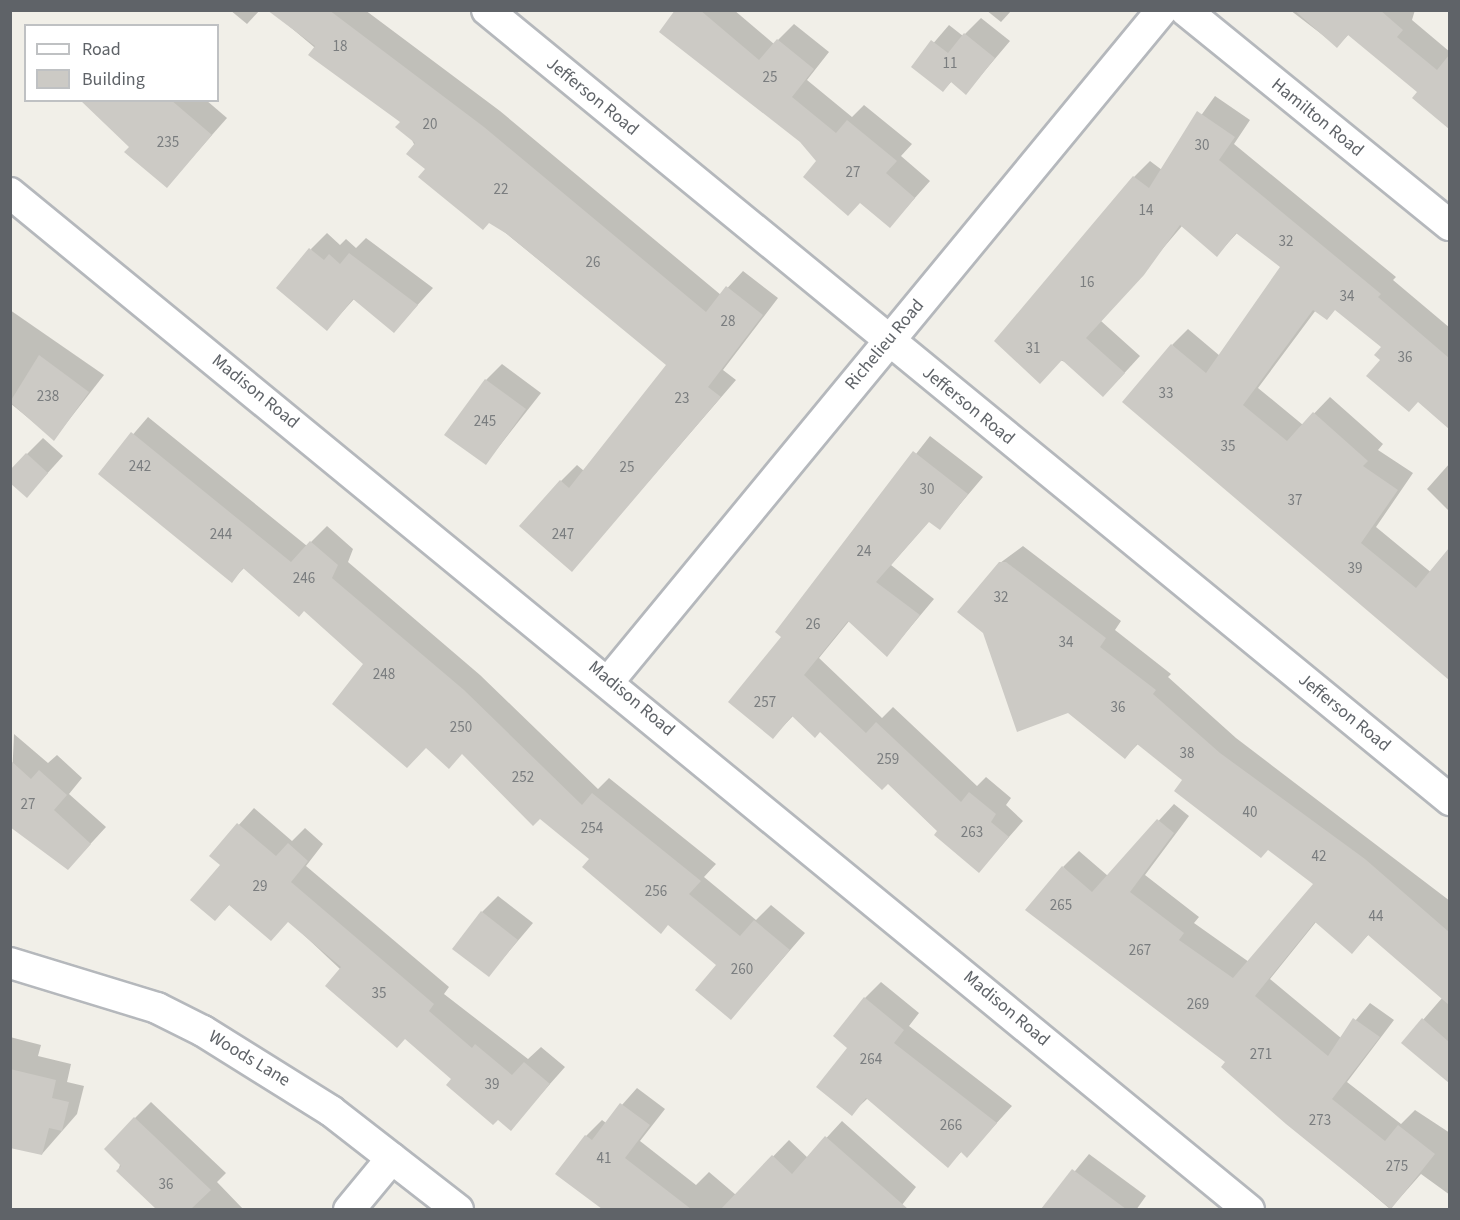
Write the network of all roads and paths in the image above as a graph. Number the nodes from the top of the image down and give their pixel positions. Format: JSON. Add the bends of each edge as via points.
{"nodes":[{"id":1,"x":487,"y":10,"type":"edge"},
{"id":2,"x":1162,"y":10,"type":"edge"},
{"id":3,"x":1185,"y":10,"type":"edge"},
{"id":4,"x":10,"y":193,"type":"edge"},
{"id":5,"x":1449,"y":225,"type":"edge"},
{"id":6,"x":889,"y":341,"type":"junction"},
{"id":7,"x":609,"y":681,"type":"junction"},
{"id":8,"x":1449,"y":800,"type":"edge"},
{"id":9,"x":10,"y":963,"type":"edge"},
{"id":10,"x":392,"y":1158,"type":"junction"},
{"id":11,"x":349,"y":1209,"type":"edge"},
{"id":12,"x":458,"y":1209,"type":"edge"},
{"id":13,"x":1249,"y":1209,"type":"edge"}],
"edges":[{"from":1,"to":6,"type":"street","name":"Jefferson Road"},
{"from":2,"to":6,"type":"street","name":"Richelieu Road"},
{"from":3,"to":5,"type":"street","name":"Hamilton Road"},
{"from":4,"to":7,"type":"street","name":"Madison Road"},
{"from":6,"to":7,"type":"street","name":"Richelieu Road"},
{"from":6,"to":8,"type":"street","name":"Jefferson Road"},
{"from":7,"to":13,"type":"street","name":"Madison Road"},
{"from":9,"to":10,"type":"street","name":"Woods Lane","via":[[157,1008],[203,1031],[322,1105]]},
{"from":10,"to":11,"type":"street"},
{"from":10,"to":12,"type":"street","name":"Woods Lane"}]}
